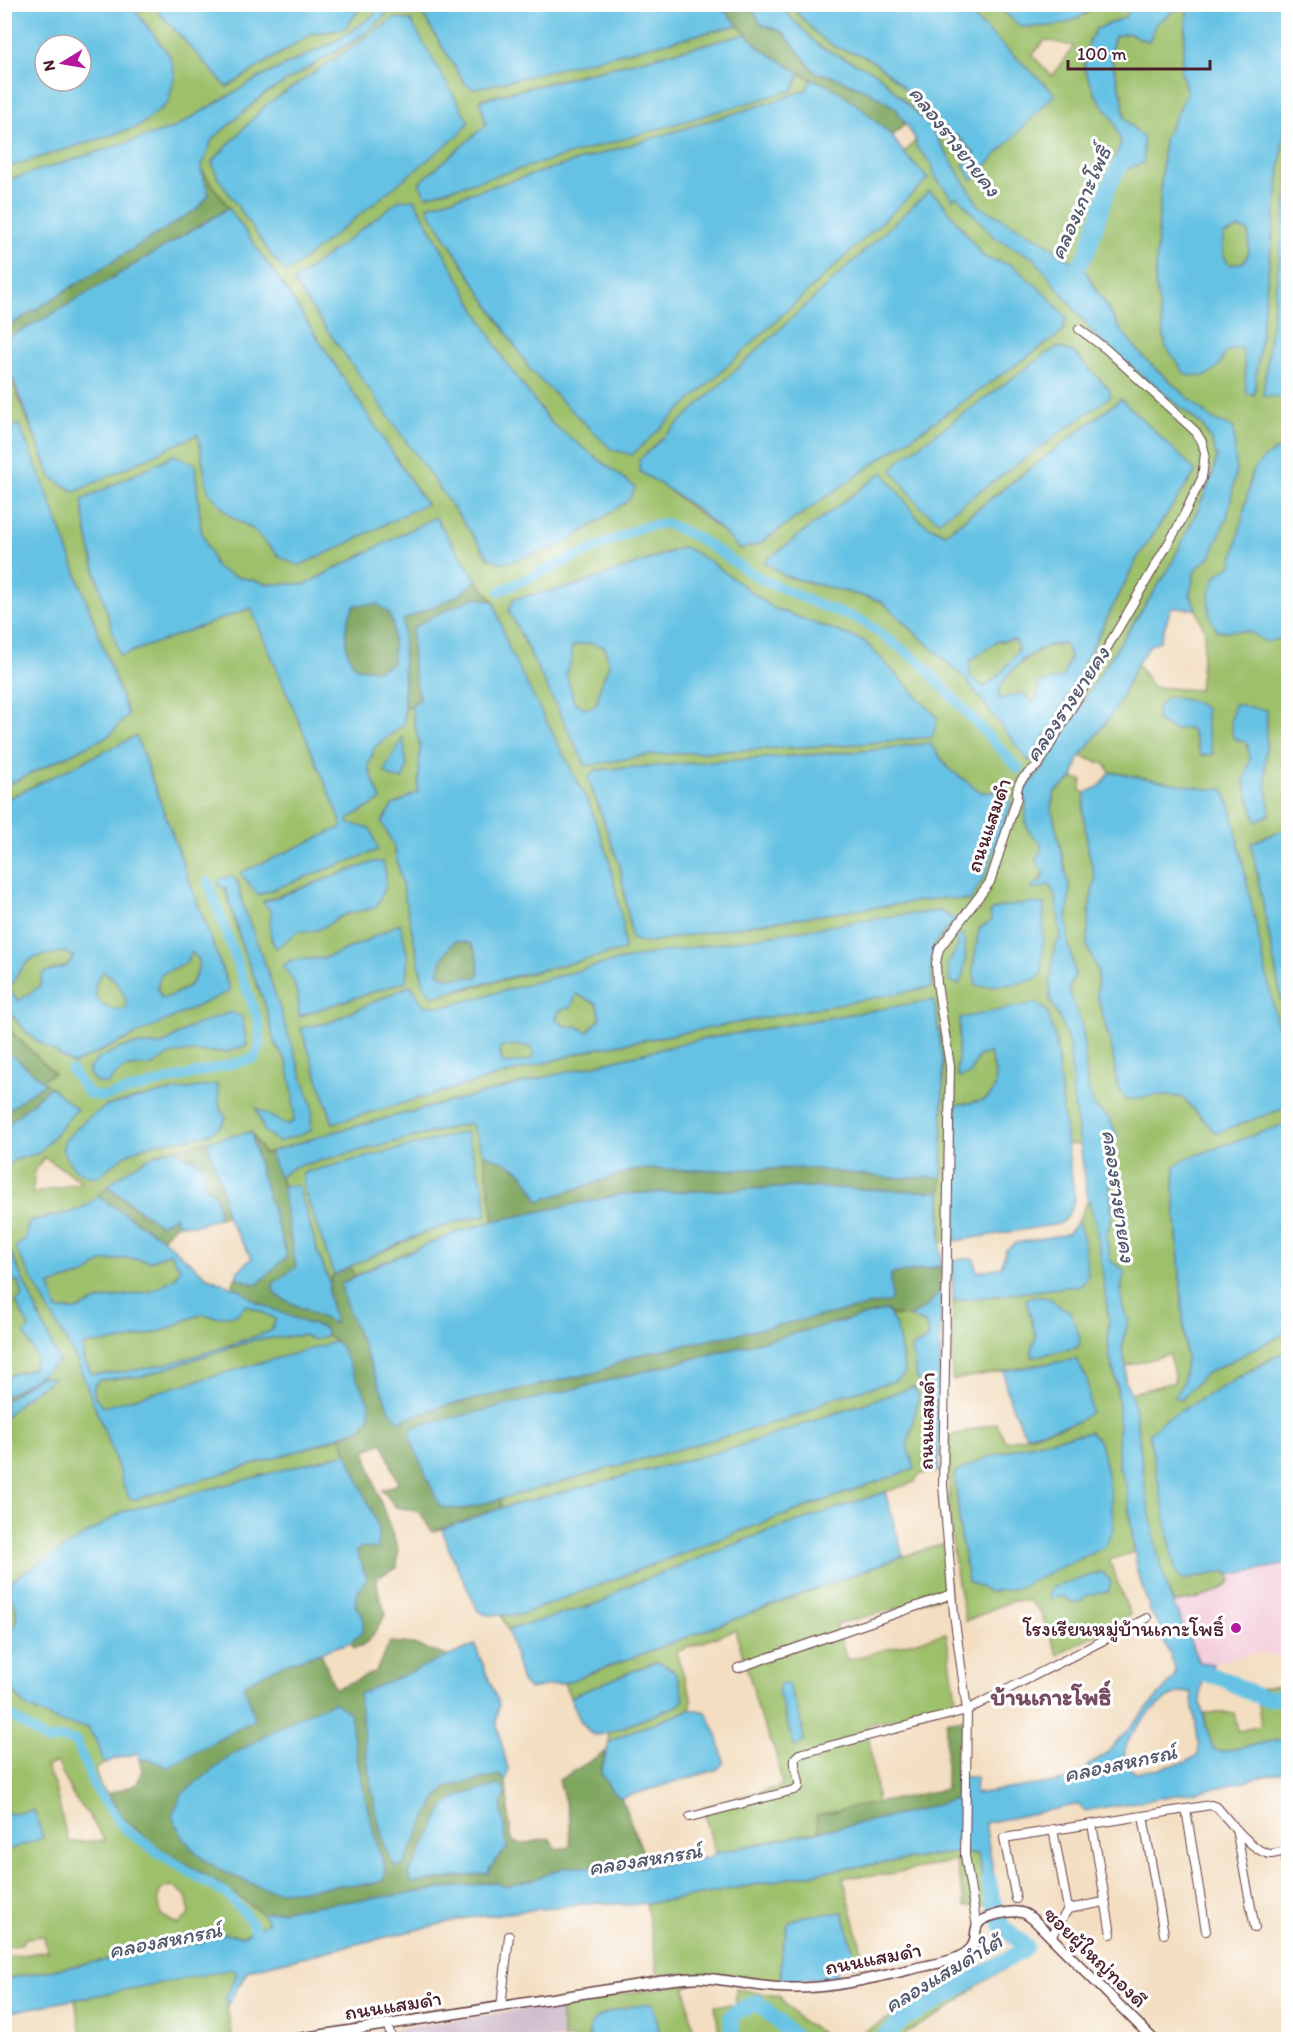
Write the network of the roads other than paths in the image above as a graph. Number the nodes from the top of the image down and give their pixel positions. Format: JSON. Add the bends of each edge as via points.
{"nodes":[{"id":1,"x":1079,"y":329,"type":"dead end"},
{"id":2,"x":952,"y":1594,"type":"junction"},
{"id":3,"x":1147,"y":1618,"type":"dead end"},
{"id":4,"x":738,"y":1668,"type":"dead end"},
{"id":5,"x":967,"y":1710,"type":"junction"},
{"id":6,"x":1186,"y":1809,"type":"junction"},
{"id":7,"x":1143,"y":1816,"type":"junction"},
{"id":8,"x":690,"y":1817,"type":"dead end"},
{"id":9,"x":1092,"y":1824,"type":"junction"},
{"id":10,"x":1236,"y":1828,"type":"junction"},
{"id":11,"x":1053,"y":1829,"type":"junction"},
{"id":12,"x":1286,"y":1851,"type":"edge"},
{"id":13,"x":1288,"y":1872,"type":"edge"},
{"id":14,"x":1016,"y":1899,"type":"dead end"},
{"id":15,"x":1104,"y":1902,"type":"junction"},
{"id":16,"x":1068,"y":1909,"type":"junction"},
{"id":17,"x":979,"y":1924,"type":"junction"},
{"id":18,"x":1255,"y":1928,"type":"dead end"},
{"id":19,"x":1206,"y":1931,"type":"dead end"},
{"id":20,"x":1111,"y":1934,"type":"dead end"},
{"id":21,"x":1164,"y":1934,"type":"dead end"},
{"id":22,"x":509,"y":1936,"type":"dead end"},
{"id":23,"x":1051,"y":1937,"type":"junction"},
{"id":24,"x":501,"y":2007,"type":"junction"},
{"id":25,"x":387,"y":2023,"type":"junction"},
{"id":26,"x":349,"y":2035,"type":"edge"},
{"id":27,"x":289,"y":2040,"type":"edge"},
{"id":28,"x":392,"y":2040,"type":"edge"},
{"id":29,"x":1154,"y":2040,"type":"edge"}],
"edges":[{"from":1,"to":2,"type":"street","name":"ถนนแสมดำ","via":[[1196,432],[1202,442],[1204,466],[1179,525],[1039,764],[1017,785],[1017,798],[990,882],[939,950],[936,963],[950,1066],[943,1485]]},
{"from":2,"to":4,"type":"street"},
{"from":2,"to":5,"type":"street","name":"ถนนแสมดำ"},
{"from":3,"to":5,"type":"street"},
{"from":5,"to":8,"type":"street","via":[[799,1754],[794,1764],[799,1787],[794,1790]]},
{"from":5,"to":17,"type":"street","name":"ถนนแสมดำ","via":[[965,1855]]},
{"from":6,"to":7,"type":"street"},
{"from":6,"to":10,"type":"street","via":[[1217,1807]]},
{"from":6,"to":19,"type":"street"},
{"from":7,"to":9,"type":"street"},
{"from":7,"to":21,"type":"street"},
{"from":9,"to":11,"type":"street"},
{"from":9,"to":15,"type":"street"},
{"from":10,"to":12,"type":"street","via":[[1260,1850],[1269,1854]]},
{"from":10,"to":18,"type":"street"},
{"from":11,"to":14,"type":"street","via":[[1004,1838]]},
{"from":11,"to":16,"type":"street"},
{"from":12,"to":13,"type":"street"},
{"from":15,"to":16,"type":"street"},
{"from":15,"to":20,"type":"street"},
{"from":16,"to":23,"type":"street"},
{"from":17,"to":23,"type":"street","name":"ซอยผู้ใหญ่ทองดี","via":[[1007,1912],[1023,1913]]},
{"from":17,"to":24,"type":"street","name":"ถนนแสมดำ","via":[[971,1948],[960,1956],[878,1977],[792,1989],[690,1978]]},
{"from":22,"to":24,"type":"street"},
{"from":23,"to":29,"type":"street","name":"ซอยผู้ใหญ่ทองดี"},
{"from":24,"to":25,"type":"street","name":"ถนนแสมดำ"},
{"from":25,"to":26,"type":"street","name":"ถนนแสมดำ"},
{"from":25,"to":28,"type":"street"},
{"from":26,"to":27,"type":"street","name":"ถนนแสมดำ"}]}
